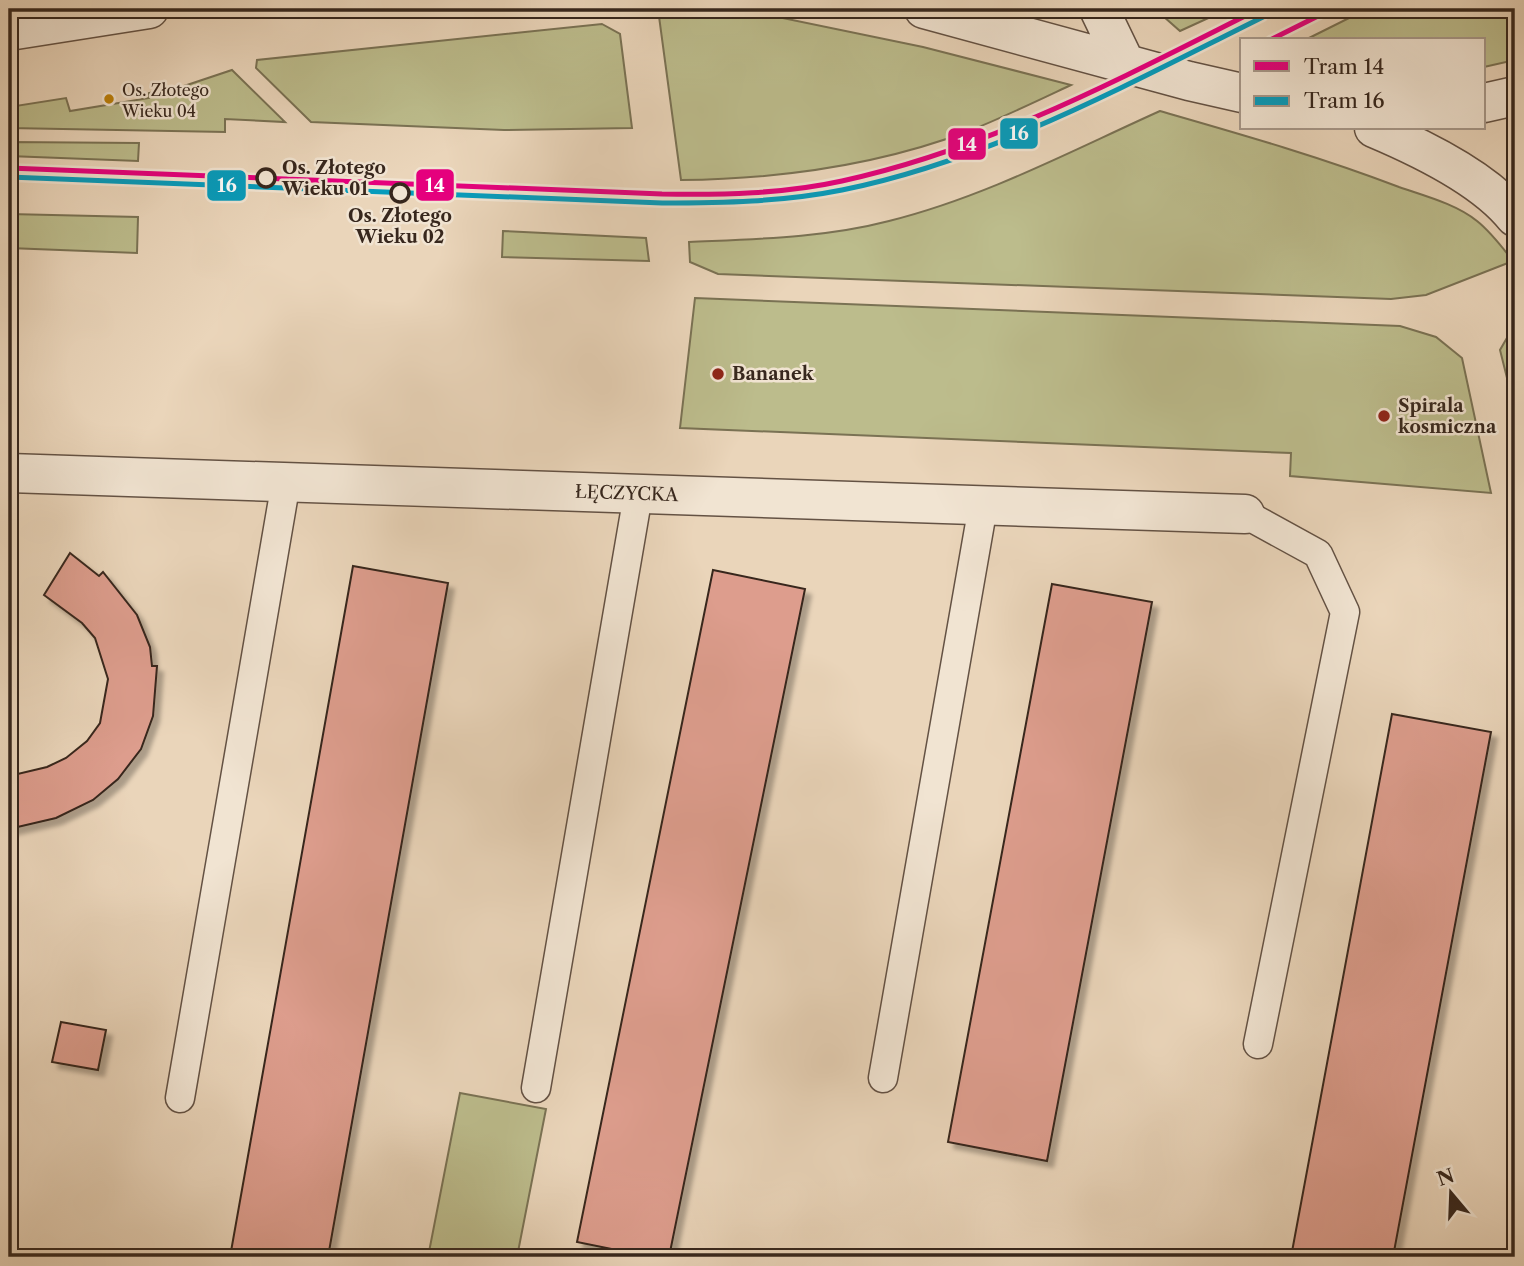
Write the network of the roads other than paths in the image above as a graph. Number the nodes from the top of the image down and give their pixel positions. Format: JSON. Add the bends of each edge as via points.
{"nodes":[{"id":1,"x":149,"y":9,"type":"edge"},
{"id":2,"x":923,"y":9,"type":"edge"},
{"id":3,"x":1099,"y":9,"type":"edge"},
{"id":4,"x":9,"y":31,"type":"edge"},
{"id":5,"x":1125,"y":63,"type":"junction"},
{"id":6,"x":1240,"y":93,"type":"edge"},
{"id":7,"x":1515,"y":96,"type":"edge"},
{"id":8,"x":1486,"y":103,"type":"edge"},
{"id":9,"x":1378,"y":130,"type":"edge"},
{"id":10,"x":1515,"y":217,"type":"edge"},
{"id":11,"x":9,"y":473,"type":"edge"},
{"id":12,"x":286,"y":482,"type":"junction"},
{"id":13,"x":638,"y":495,"type":"junction"},
{"id":14,"x":983,"y":506,"type":"junction"},
{"id":15,"x":1245,"y":514,"type":"joint"},
{"id":16,"x":1258,"y":1044,"type":"dead end"},
{"id":17,"x":883,"y":1078,"type":"dead end"},
{"id":18,"x":536,"y":1088,"type":"dead end"},
{"id":19,"x":180,"y":1098,"type":"dead end"}],
"edges":[{"from":1,"to":4,"type":"street"},
{"from":2,"to":5,"type":"street"},
{"from":3,"to":5,"type":"street"},
{"from":5,"to":6,"type":"street"},
{"from":7,"to":8,"type":"street"},
{"from":9,"to":10,"type":"street","via":[[1475,182]]},
{"from":11,"to":12,"type":"street","name":"ŁĘCZYCKA"},
{"from":12,"to":13,"type":"street","name":"ŁĘCZYCKA"},
{"from":12,"to":19,"type":"lane"},
{"from":13,"to":14,"type":"street","name":"ŁĘCZYCKA"},
{"from":13,"to":18,"type":"lane"},
{"from":14,"to":15,"type":"street","name":"ŁĘCZYCKA"},
{"from":14,"to":17,"type":"lane"},
{"from":15,"to":16,"type":"lane","via":[[1318,554],[1345,612]]}]}
